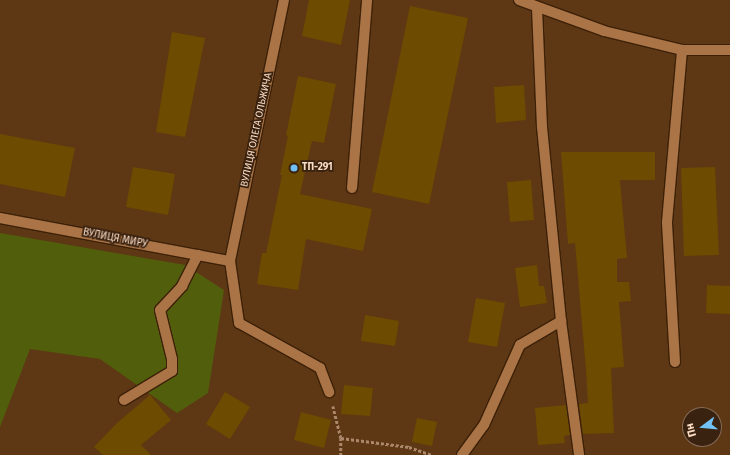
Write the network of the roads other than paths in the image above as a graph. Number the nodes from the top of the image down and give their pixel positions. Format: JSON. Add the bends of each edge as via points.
{"nodes":[{"id":1,"x":284,"y":0,"type":"edge"},
{"id":2,"x":367,"y":0,"type":"edge"},
{"id":3,"x":519,"y":0,"type":"edge"},
{"id":4,"x":537,"y":8,"type":"junction"},
{"id":5,"x":682,"y":50,"type":"junction"},
{"id":6,"x":730,"y":50,"type":"edge"},
{"id":7,"x":352,"y":188,"type":"dead end"},
{"id":8,"x":0,"y":218,"type":"edge"},
{"id":9,"x":198,"y":255,"type":"junction"},
{"id":10,"x":230,"y":261,"type":"junction"},
{"id":11,"x":561,"y":321,"type":"junction"},
{"id":12,"x":674,"y":362,"type":"dead end"},
{"id":13,"x":329,"y":392,"type":"road end"},
{"id":14,"x":124,"y":400,"type":"dead end"},
{"id":15,"x":462,"y":455,"type":"edge"},
{"id":16,"x":579,"y":455,"type":"edge"}],
"edges":[{"from":1,"to":10,"type":"street","name":"ВУЛИЦЯ ОЛЕГА ОЛЬЖИЧА"},
{"from":2,"to":7,"type":"street"},
{"from":3,"to":4,"type":"street"},
{"from":4,"to":5,"type":"street","via":[[604,31]]},
{"from":4,"to":11,"type":"street","via":[[542,128]]},
{"from":5,"to":6,"type":"street"},
{"from":5,"to":12,"type":"street","via":[[667,222]]},
{"from":8,"to":9,"type":"street","name":"ВУЛИЦЯ МИРУ"},
{"from":9,"to":10,"type":"street","name":"ВУЛИЦЯ МИРУ"},
{"from":9,"to":14,"type":"street","via":[[182,286],[160,310],[172,358],[172,371]]},
{"from":10,"to":13,"type":"street","name":"ВУЛИЦЯ ОЛЕГА ОЛЬЖИЧА","via":[[239,323],[320,368]]},
{"from":11,"to":15,"type":"street","via":[[520,345],[484,425]]},
{"from":11,"to":16,"type":"street"}]}
